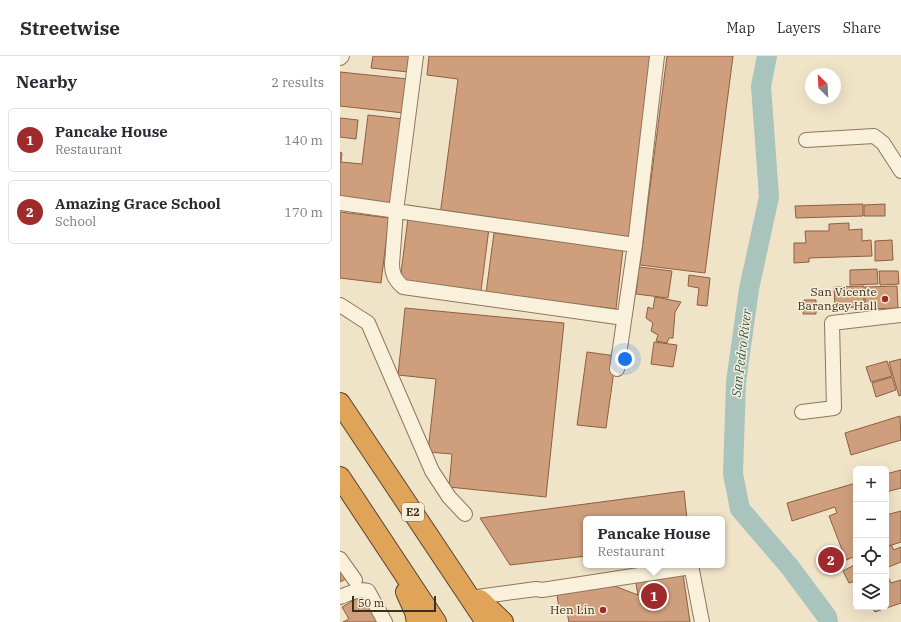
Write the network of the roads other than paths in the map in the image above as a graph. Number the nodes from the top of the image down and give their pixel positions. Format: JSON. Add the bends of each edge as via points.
{"nodes":[{"id":1,"x":416,"y":56,"type":"edge"},
{"id":2,"x":658,"y":56,"type":"edge"},
{"id":3,"x":806,"y":140,"type":"dead end"},
{"id":4,"x":901,"y":171,"type":"edge"},
{"id":5,"x":340,"y":203,"type":"edge"},
{"id":6,"x":396,"y":211,"type":"junction"},
{"id":7,"x":634,"y":245,"type":"junction"},
{"id":8,"x":340,"y":305,"type":"edge"},
{"id":9,"x":901,"y":315,"type":"edge"},
{"id":10,"x":624,"y":318,"type":"junction"},
{"id":11,"x":617,"y":369,"type":"dead end"},
{"id":12,"x":340,"y":403,"type":"edge"},
{"id":13,"x":802,"y":412,"type":"dead end"},
{"id":14,"x":340,"y":477,"type":"edge"},
{"id":15,"x":465,"y":514,"type":"dead end"},
{"id":16,"x":374,"y":528,"type":"junction"},
{"id":17,"x":438,"y":550,"type":"junction"},
{"id":18,"x":340,"y":559,"type":"edge"},
{"id":19,"x":661,"y":568,"type":"edge"},
{"id":20,"x":678,"y":568,"type":"edge"},
{"id":21,"x":691,"y":568,"type":"edge"},
{"id":22,"x":355,"y":580,"type":"dead end"},
{"id":23,"x":540,"y":590,"type":"junction"},
{"id":24,"x":340,"y":597,"type":"edge"},
{"id":25,"x":477,"y":597,"type":"junction"},
{"id":26,"x":384,"y":622,"type":"edge"},
{"id":27,"x":417,"y":622,"type":"edge"},
{"id":28,"x":436,"y":622,"type":"edge"},
{"id":29,"x":486,"y":622,"type":"edge"},
{"id":30,"x":503,"y":622,"type":"edge"},
{"id":31,"x":702,"y":622,"type":"edge"}],
"edges":[{"from":1,"to":6,"type":"street"},
{"from":2,"to":7,"type":"street"},
{"from":3,"to":4,"type":"street","via":[[874,136],[883,143]]},
{"from":5,"to":6,"type":"street"},
{"from":6,"to":7,"type":"street"},
{"from":6,"to":10,"type":"street","via":[[392,272],[404,287]]},
{"from":7,"to":10,"type":"street"},
{"from":8,"to":15,"type":"street","via":[[368,323],[432,471],[449,497]]},
{"from":9,"to":13,"type":"street","via":[[832,323],[834,408]]},
{"from":10,"to":11,"type":"street"},
{"from":12,"to":17,"type":"highway","number":"E2"},
{"from":14,"to":16,"type":"highway"},
{"from":16,"to":27,"type":"highway","via":[[415,612]]},
{"from":16,"to":28,"type":"highway"},
{"from":17,"to":25,"type":"highway"},
{"from":17,"to":29,"type":"highway","number":"E2"},
{"from":18,"to":22,"type":"street"},
{"from":19,"to":23,"type":"street"},
{"from":20,"to":23,"type":"street"},
{"from":21,"to":31,"type":"street"},
{"from":23,"to":25,"type":"street"},
{"from":24,"to":26,"type":"street","via":[[358,591],[368,592]]},
{"from":25,"to":30,"type":"highway"}]}
